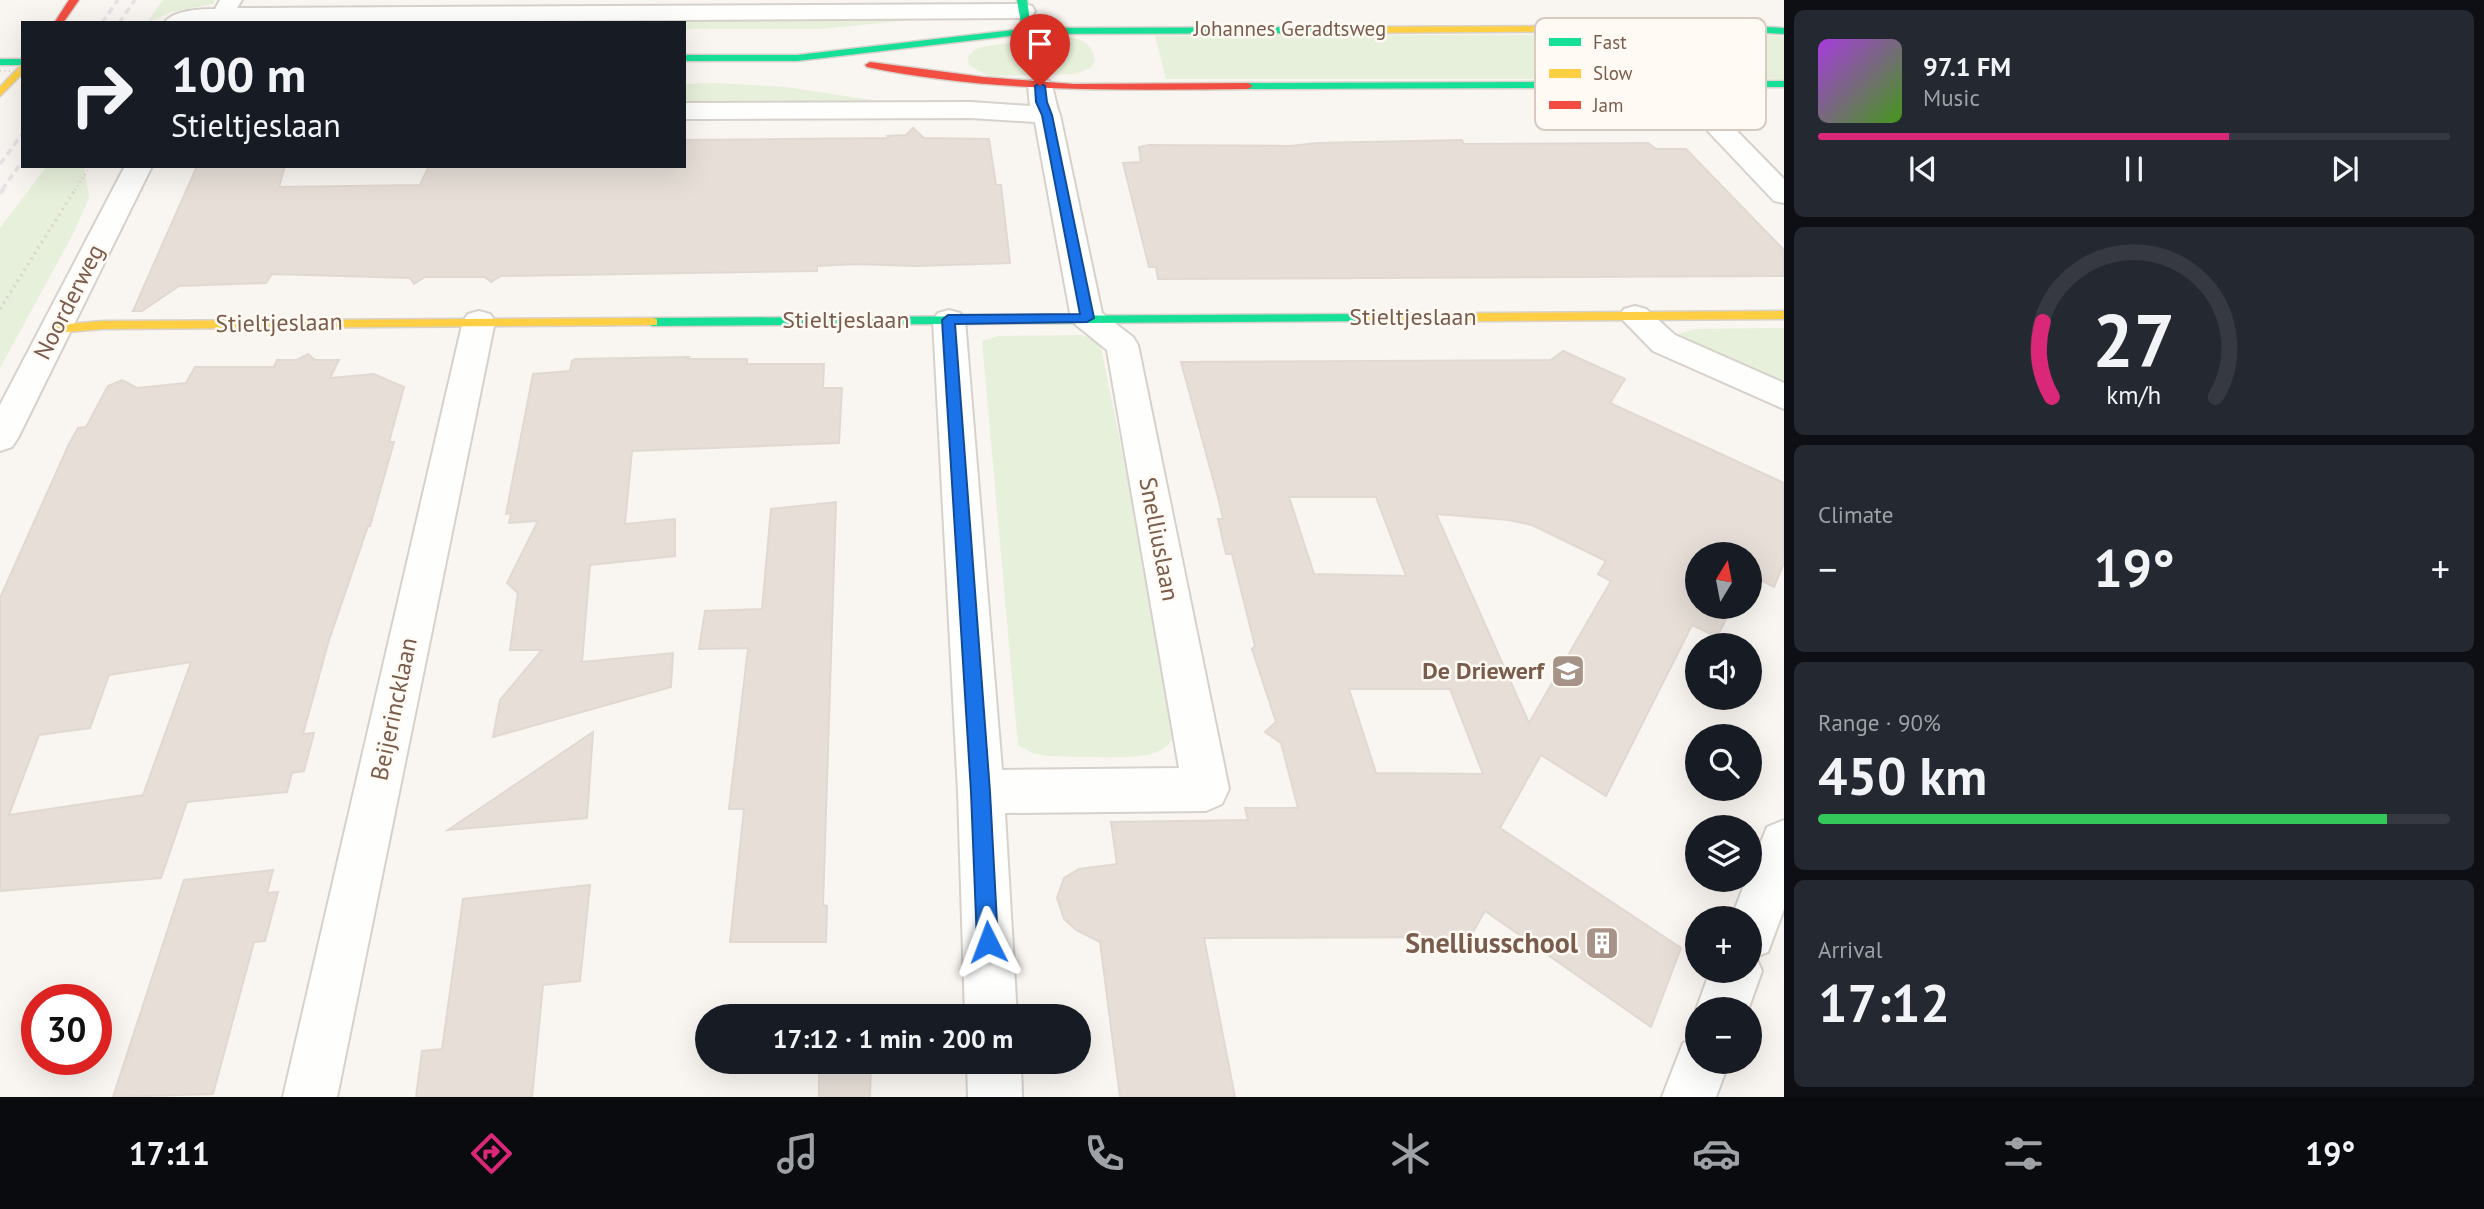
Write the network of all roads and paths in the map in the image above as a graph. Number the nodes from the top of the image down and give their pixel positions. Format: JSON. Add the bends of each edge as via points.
{"nodes":[{"id":1,"x":74,"y":0,"type":"edge"},
{"id":2,"x":226,"y":8,"type":"edge"},
{"id":3,"x":1024,"y":14,"type":"edge"},
{"id":4,"x":59,"y":21,"type":"edge"},
{"id":5,"x":181,"y":21,"type":"edge"},
{"id":6,"x":1535,"y":29,"type":"edge"},
{"id":7,"x":1766,"y":30,"type":"edge"},
{"id":8,"x":1070,"y":31,"type":"junction"},
{"id":9,"x":1784,"y":31,"type":"edge"},
{"id":10,"x":987,"y":35,"type":"junction"},
{"id":11,"x":1099,"y":43,"type":"dead end"},
{"id":12,"x":686,"y":58,"type":"edge"},
{"id":13,"x":797,"y":58,"type":"junction"},
{"id":14,"x":1,"y":65,"type":"edge"},
{"id":15,"x":21,"y":66,"type":"edge"},
{"id":16,"x":21,"y":66,"type":"edge"},
{"id":17,"x":21,"y":68,"type":"edge"},
{"id":18,"x":1099,"y":72,"type":"dead end"},
{"id":19,"x":982,"y":80,"type":"junction"},
{"id":20,"x":1766,"y":84,"type":"edge"},
{"id":21,"x":1784,"y":84,"type":"edge"},
{"id":22,"x":1040,"y":86,"type":"junction"},
{"id":23,"x":1535,"y":86,"type":"edge"},
{"id":24,"x":1073,"y":87,"type":"junction"},
{"id":25,"x":0,"y":93,"type":"edge"},
{"id":26,"x":686,"y":111,"type":"edge"},
{"id":27,"x":1047,"y":115,"type":"junction"},
{"id":28,"x":1721,"y":130,"type":"edge"},
{"id":29,"x":89,"y":168,"type":"edge"},
{"id":30,"x":138,"y":168,"type":"edge"},
{"id":31,"x":1784,"y":195,"type":"edge"},
{"id":32,"x":0,"y":309,"type":"edge"},
{"id":33,"x":1784,"y":315,"type":"edge"},
{"id":34,"x":1635,"y":316,"type":"junction"},
{"id":35,"x":1087,"y":318,"type":"junction"},
{"id":36,"x":948,"y":320,"type":"junction"},
{"id":37,"x":479,"y":321,"type":"junction"},
{"id":38,"x":56,"y":328,"type":"junction"},
{"id":39,"x":1784,"y":397,"type":"edge"},
{"id":40,"x":0,"y":438,"type":"edge"},
{"id":41,"x":981,"y":792,"type":"junction"},
{"id":42,"x":1784,"y":843,"type":"edge"},
{"id":43,"x":1760,"y":906,"type":"edge"},
{"id":44,"x":991,"y":1004,"type":"edge"},
{"id":45,"x":994,"y":1074,"type":"edge"},
{"id":46,"x":1698,"y":1074,"type":"edge"},
{"id":47,"x":310,"y":1097,"type":"edge"},
{"id":48,"x":995,"y":1097,"type":"edge"},
{"id":49,"x":1689,"y":1097,"type":"edge"}],
"edges":[{"from":1,"to":4,"type":"main road"},
{"from":2,"to":3,"type":"street","name":"Johannes Geradtsweg"},
{"from":2,"to":5,"type":"street"},
{"from":3,"to":8,"type":"main road","name":"Johannes Geradtsweg"},
{"from":3,"to":10,"type":"main road","name":"Johannes Geradtsweg"},
{"from":6,"to":8,"type":"main road","name":"Johannes Geradtsweg"},
{"from":7,"to":9,"type":"main road","name":"Johannes Geradtsweg"},
{"from":8,"to":11,"type":"main road"},
{"from":10,"to":13,"type":"main road","name":"Johannes Geradtsweg"},
{"from":10,"to":19,"type":"main road","via":[[954,58],[960,70]]},
{"from":12,"to":13,"type":"main road","name":"Johannes Geradtsweg"},
{"from":13,"to":19,"type":"main road","name":"Johannes Geradtsweg"},
{"from":14,"to":15,"type":"main road"},
{"from":14,"to":16,"type":"path","bridge":true},
{"from":17,"to":25,"type":"main road"},
{"from":18,"to":24,"type":"main road"},
{"from":19,"to":22,"type":"main road","name":"Johannes Geradtsweg"},
{"from":20,"to":21,"type":"main road","name":"Johannes Geradtsweg"},
{"from":22,"to":24,"type":"main road","name":"Johannes Geradtsweg"},
{"from":22,"to":27,"type":"street"},
{"from":23,"to":24,"type":"main road","name":"Johannes Geradtsweg"},
{"from":26,"to":27,"type":"street","via":[[971,110]]},
{"from":27,"to":35,"type":"street"},
{"from":28,"to":31,"type":"street"},
{"from":29,"to":32,"type":"path","name":"Noorderweg"},
{"from":30,"to":38,"type":"street","name":"Noorderweg"},
{"from":33,"to":34,"type":"main road","name":"Stieltjeslaan"},
{"from":34,"to":35,"type":"main road","name":"Stieltjeslaan"},
{"from":34,"to":39,"type":"street","via":[[1664,343]]},
{"from":35,"to":36,"type":"main road","name":"Stieltjeslaan"},
{"from":35,"to":41,"type":"street","name":"Snelliuslaan","via":[[1122,345],[1206,789]]},
{"from":36,"to":37,"type":"main road","name":"Stieltjeslaan"},
{"from":36,"to":41,"type":"street"},
{"from":37,"to":38,"type":"main road","name":"Stieltjeslaan"},
{"from":37,"to":47,"type":"street","name":"Beijerincklaan"},
{"from":38,"to":40,"type":"street","name":"Noorderweg"},
{"from":41,"to":44,"type":"street"},
{"from":42,"to":43,"type":"street"},
{"from":45,"to":48,"type":"street"},
{"from":46,"to":49,"type":"street"}]}
